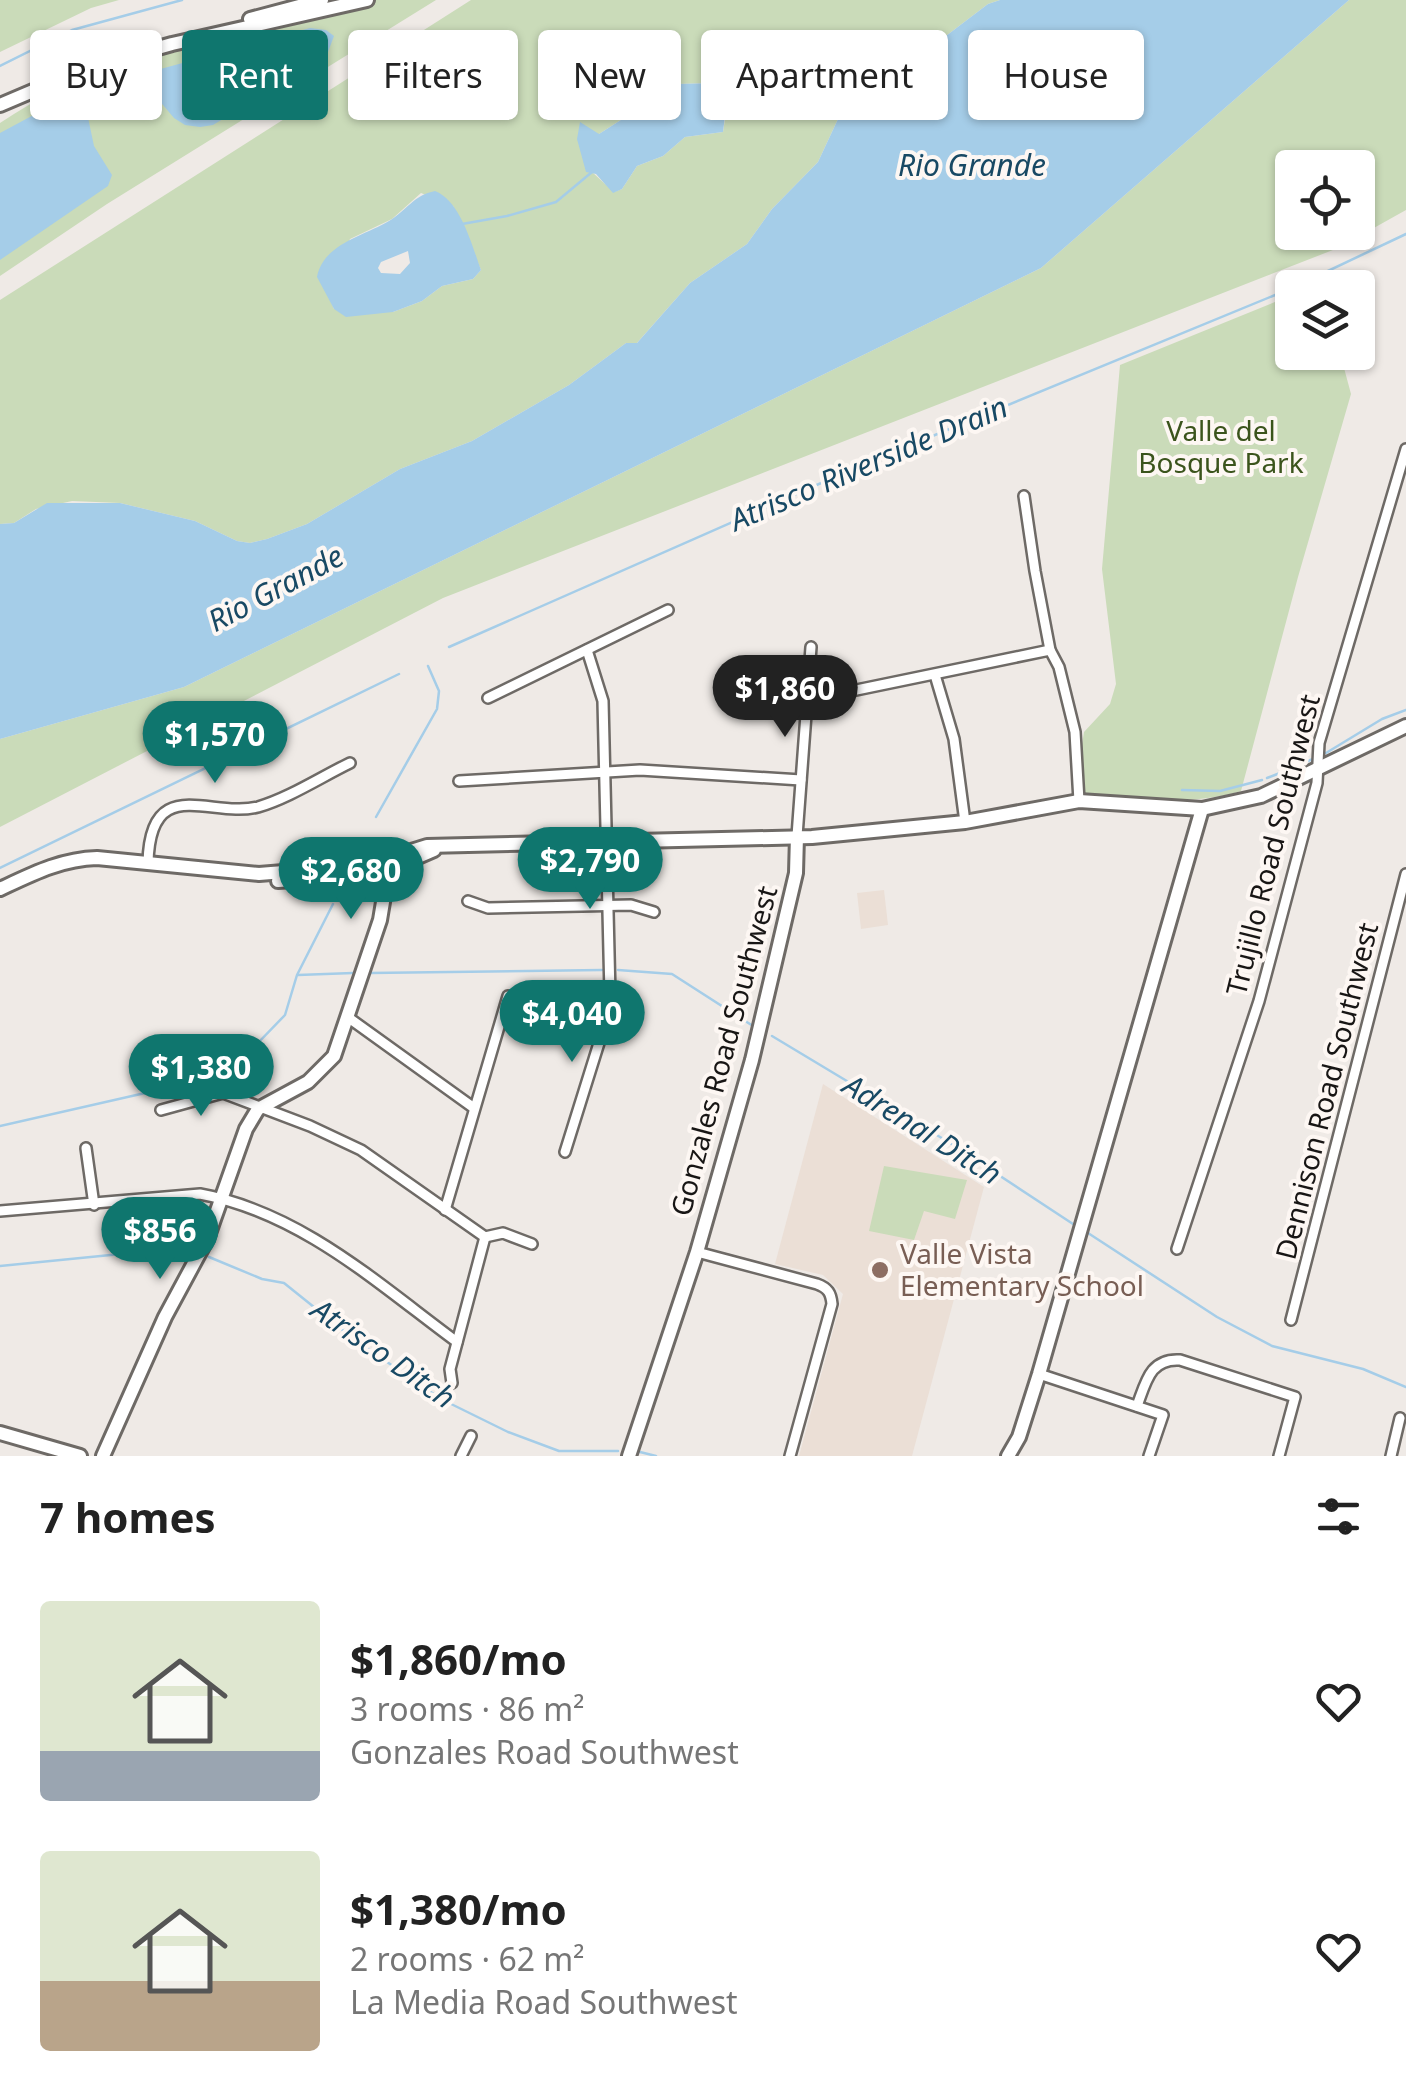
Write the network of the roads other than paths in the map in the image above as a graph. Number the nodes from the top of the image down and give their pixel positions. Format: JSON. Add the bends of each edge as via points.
{"nodes":[{"id":1,"x":322,"y":0,"type":"edge"},
{"id":2,"x":367,"y":0,"type":"edge"},
{"id":3,"x":172,"y":44,"type":"junction"},
{"id":4,"x":0,"y":105,"type":"edge"},
{"id":5,"x":1406,"y":449,"type":"edge"},
{"id":6,"x":1024,"y":496,"type":"dead end"},
{"id":7,"x":668,"y":610,"type":"dead end"},
{"id":8,"x":811,"y":647,"type":"dead end"},
{"id":9,"x":587,"y":650,"type":"junction"},
{"id":10,"x":1050,"y":650,"type":"junction"},
{"id":11,"x":935,"y":675,"type":"junction"},
{"id":12,"x":488,"y":698,"type":"dead end"},
{"id":13,"x":808,"y":700,"type":"junction"},
{"id":14,"x":1406,"y":726,"type":"edge"},
{"id":15,"x":350,"y":763,"type":"dead end"},
{"id":16,"x":1318,"y":768,"type":"junction"},
{"id":17,"x":605,"y":772,"type":"junction"},
{"id":18,"x":802,"y":780,"type":"junction"},
{"id":19,"x":459,"y":781,"type":"dead end"},
{"id":20,"x":1079,"y":801,"type":"junction"},
{"id":21,"x":1202,"y":810,"type":"junction"},
{"id":22,"x":964,"y":822,"type":"junction"},
{"id":23,"x":797,"y":836,"type":"junction"},
{"id":24,"x":607,"y":841,"type":"junction"},
{"id":25,"x":441,"y":847,"type":"junction"},
{"id":26,"x":379,"y":856,"type":"junction"},
{"id":27,"x":364,"y":858,"type":"junction"},
{"id":28,"x":148,"y":863,"type":"junction"},
{"id":29,"x":212,"y":872,"type":"junction"},
{"id":30,"x":1406,"y":874,"type":"edge"},
{"id":31,"x":388,"y":877,"type":"junction"},
{"id":32,"x":363,"y":883,"type":"junction"},
{"id":33,"x":0,"y":890,"type":"edge"},
{"id":34,"x":468,"y":901,"type":"dead end"},
{"id":35,"x":609,"y":905,"type":"junction"},
{"id":36,"x":654,"y":912,"type":"dead end"},
{"id":37,"x":368,"y":951,"type":"junction"},
{"id":38,"x":508,"y":996,"type":"dead end"},
{"id":39,"x":349,"y":1018,"type":"junction"},
{"id":40,"x":474,"y":1108,"type":"junction"},
{"id":41,"x":258,"y":1109,"type":"junction"},
{"id":42,"x":161,"y":1110,"type":"dead end"},
{"id":43,"x":86,"y":1148,"type":"dead end"},
{"id":44,"x":565,"y":1152,"type":"dead end"},
{"id":45,"x":221,"y":1198,"type":"junction"},
{"id":46,"x":94,"y":1204,"type":"junction"},
{"id":47,"x":0,"y":1210,"type":"edge"},
{"id":48,"x":445,"y":1210,"type":"junction"},
{"id":49,"x":485,"y":1238,"type":"junction"},
{"id":50,"x":532,"y":1244,"type":"dead end"},
{"id":51,"x":1177,"y":1249,"type":"dead end"},
{"id":52,"x":697,"y":1252,"type":"junction"},
{"id":53,"x":1291,"y":1320,"type":"dead end"},
{"id":54,"x":456,"y":1342,"type":"junction"},
{"id":55,"x":1039,"y":1374,"type":"junction"},
{"id":56,"x":452,"y":1383,"type":"dead end"},
{"id":57,"x":1138,"y":1406,"type":"junction"},
{"id":58,"x":1400,"y":1418,"type":"dead end"},
{"id":59,"x":0,"y":1433,"type":"edge"},
{"id":60,"x":471,"y":1436,"type":"dead end"},
{"id":61,"x":80,"y":1456,"type":"edge"},
{"id":62,"x":103,"y":1456,"type":"edge"},
{"id":63,"x":461,"y":1456,"type":"edge"},
{"id":64,"x":629,"y":1456,"type":"edge"},
{"id":65,"x":790,"y":1456,"type":"edge"},
{"id":66,"x":1008,"y":1456,"type":"edge"},
{"id":67,"x":1149,"y":1456,"type":"edge"},
{"id":68,"x":1278,"y":1456,"type":"edge"},
{"id":69,"x":1391,"y":1456,"type":"edge"}],
"edges":[{"from":1,"to":3,"type":"street"},
{"from":2,"to":3,"type":"street"},
{"from":3,"to":4,"type":"street","via":[[87,68]]},
{"from":5,"to":16,"type":"street","name":"Trujillo Road Southwest","via":[[1319,743]]},
{"from":6,"to":10,"type":"street"},
{"from":7,"to":9,"type":"street"},
{"from":8,"to":13,"type":"street","name":"Gonzales Road Southwest"},
{"from":9,"to":12,"type":"street"},
{"from":9,"to":17,"type":"street","via":[[603,701]]},
{"from":10,"to":11,"type":"street"},
{"from":10,"to":20,"type":"street","via":[[1075,732]]},
{"from":11,"to":13,"type":"street"},
{"from":11,"to":22,"type":"street","via":[[954,738]]},
{"from":13,"to":18,"type":"street","name":"Gonzales Road Southwest"},
{"from":14,"to":16,"type":"street"},
{"from":15,"to":28,"type":"street","via":[[254,808],[177,806],[156,825]]},
{"from":16,"to":21,"type":"street","via":[[1261,796]]},
{"from":16,"to":51,"type":"street","name":"Trujillo Road Southwest","via":[[1258,1001]]},
{"from":17,"to":18,"type":"street"},
{"from":17,"to":19,"type":"street"},
{"from":17,"to":24,"type":"street"},
{"from":18,"to":23,"type":"street","name":"Gonzales Road Southwest"},
{"from":20,"to":21,"type":"street"},
{"from":20,"to":22,"type":"street"},
{"from":21,"to":55,"type":"street"},
{"from":22,"to":23,"type":"street"},
{"from":23,"to":24,"type":"street"},
{"from":23,"to":52,"type":"street","name":"Gonzales Road Southwest","via":[[796,873],[765,1012]]},
{"from":24,"to":25,"type":"street"},
{"from":24,"to":35,"type":"street"},
{"from":25,"to":26,"type":"street"},
{"from":25,"to":31,"type":"street"},
{"from":26,"to":27,"type":"street"},
{"from":26,"to":31,"type":"street","via":[[388,863]]},
{"from":27,"to":29,"type":"street","via":[[284,874]]},
{"from":27,"to":32,"type":"street","via":[[358,869]]},
{"from":28,"to":29,"type":"street"},
{"from":28,"to":33,"type":"street","via":[[78,858]]},
{"from":29,"to":32,"type":"street","via":[[265,881],[350,877]]},
{"from":30,"to":53,"type":"street","name":"Dennison Road Southwest"},
{"from":31,"to":32,"type":"street","via":[[377,886]]},
{"from":31,"to":37,"type":"street"},
{"from":32,"to":37,"type":"street","via":[[376,907]]},
{"from":34,"to":35,"type":"street","via":[[488,908]]},
{"from":35,"to":36,"type":"street"},
{"from":35,"to":44,"type":"street","via":[[608,1010]]},
{"from":37,"to":39,"type":"street"},
{"from":38,"to":40,"type":"street"},
{"from":39,"to":40,"type":"street"},
{"from":39,"to":41,"type":"street","via":[[327,1066]]},
{"from":40,"to":48,"type":"street"},
{"from":41,"to":42,"type":"street","via":[[223,1093]]},
{"from":41,"to":45,"type":"street"},
{"from":41,"to":48,"type":"street","via":[[349,1143]]},
{"from":43,"to":46,"type":"street"},
{"from":45,"to":46,"type":"street"},
{"from":45,"to":54,"type":"street","via":[[299,1228]]},
{"from":45,"to":62,"type":"street"},
{"from":46,"to":47,"type":"street"},
{"from":48,"to":49,"type":"street"},
{"from":49,"to":50,"type":"street","via":[[503,1233]]},
{"from":49,"to":54,"type":"street"},
{"from":52,"to":64,"type":"street","name":"Gonzales Road Southwest"},
{"from":52,"to":65,"type":"street","via":[[818,1284],[831,1296]]},
{"from":54,"to":56,"type":"street"},
{"from":55,"to":57,"type":"street"},
{"from":55,"to":66,"type":"street"},
{"from":57,"to":67,"type":"street","via":[[1163,1416]]},
{"from":57,"to":68,"type":"street","via":[[1148,1375],[1170,1359],[1295,1397]]},
{"from":58,"to":69,"type":"street"},
{"from":59,"to":61,"type":"street"},
{"from":60,"to":63,"type":"street"}]}
